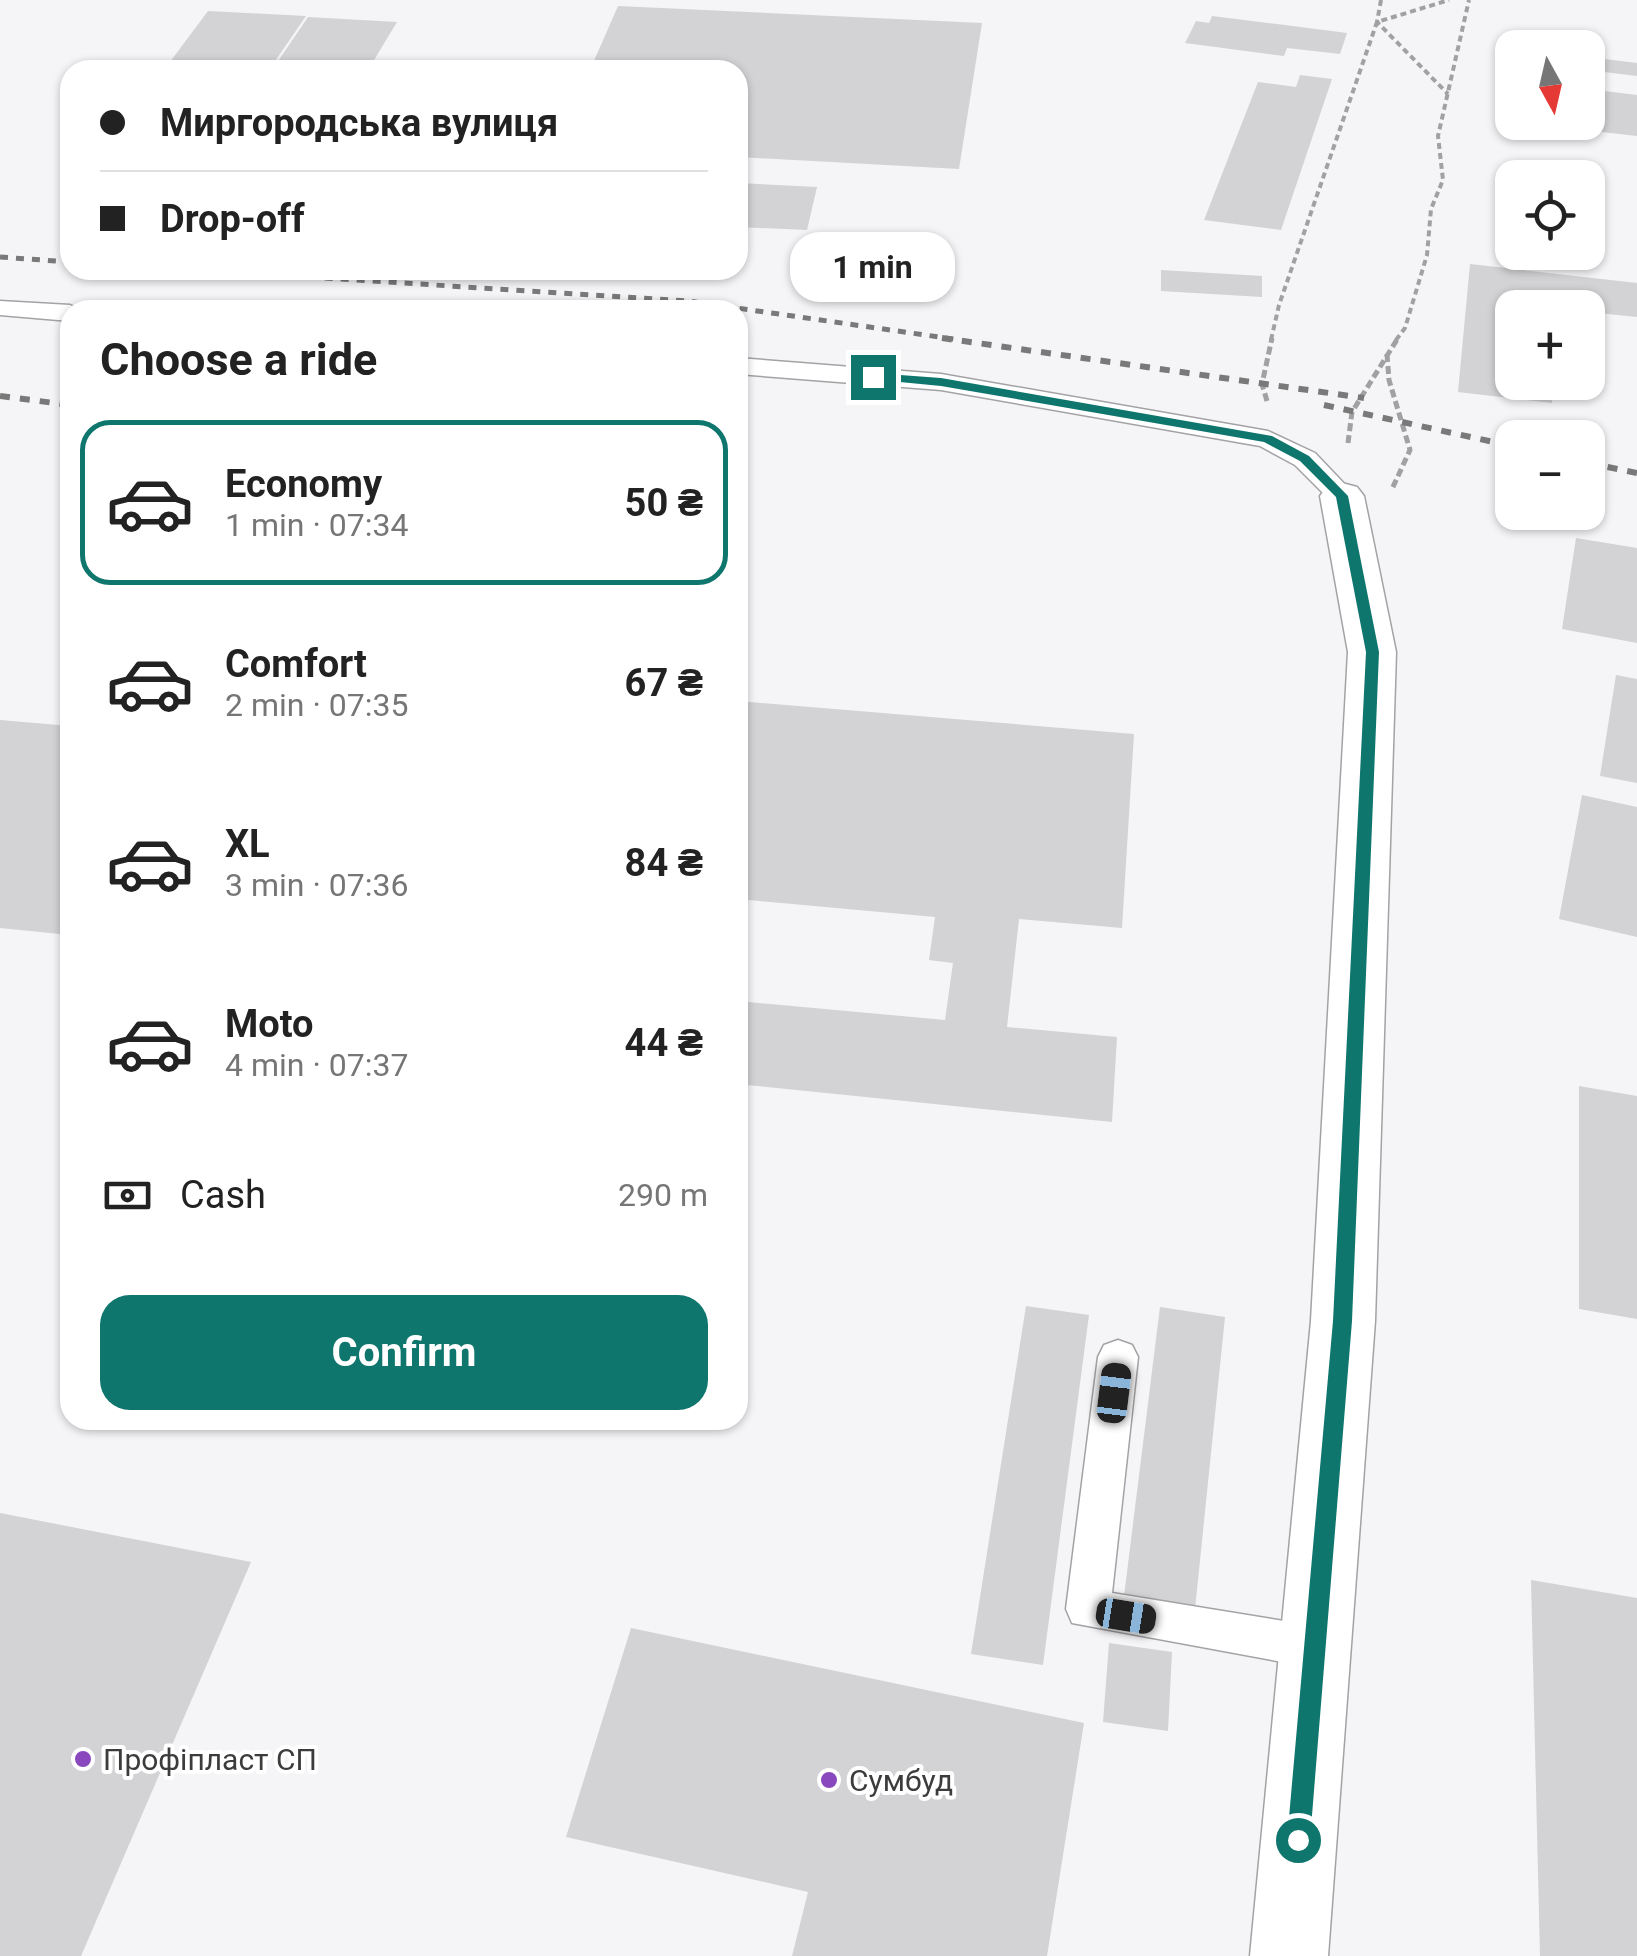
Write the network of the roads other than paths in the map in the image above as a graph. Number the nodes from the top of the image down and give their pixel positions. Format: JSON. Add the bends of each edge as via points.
{"nodes":[{"id":1,"x":0,"y":308,"type":"edge"},
{"id":2,"x":60,"y":312,"type":"edge"},
{"id":3,"x":748,"y":367,"type":"edge"},
{"id":4,"x":1346,"y":518,"type":"joint"},
{"id":5,"x":1118,"y":1357,"type":"dead end"},
{"id":6,"x":1315,"y":1648,"type":"junction"},
{"id":7,"x":1289,"y":1956,"type":"edge"}],
"edges":[{"from":1,"to":2,"type":"lane"},
{"from":3,"to":4,"type":"lane","via":[[941,382],[1268,439],[1304,459]]},
{"from":4,"to":6,"type":"street","via":[[1372,652],[1343,1321]]},
{"from":5,"to":6,"type":"lane","via":[[1088,1609]]},
{"from":6,"to":7,"type":"street"}]}
